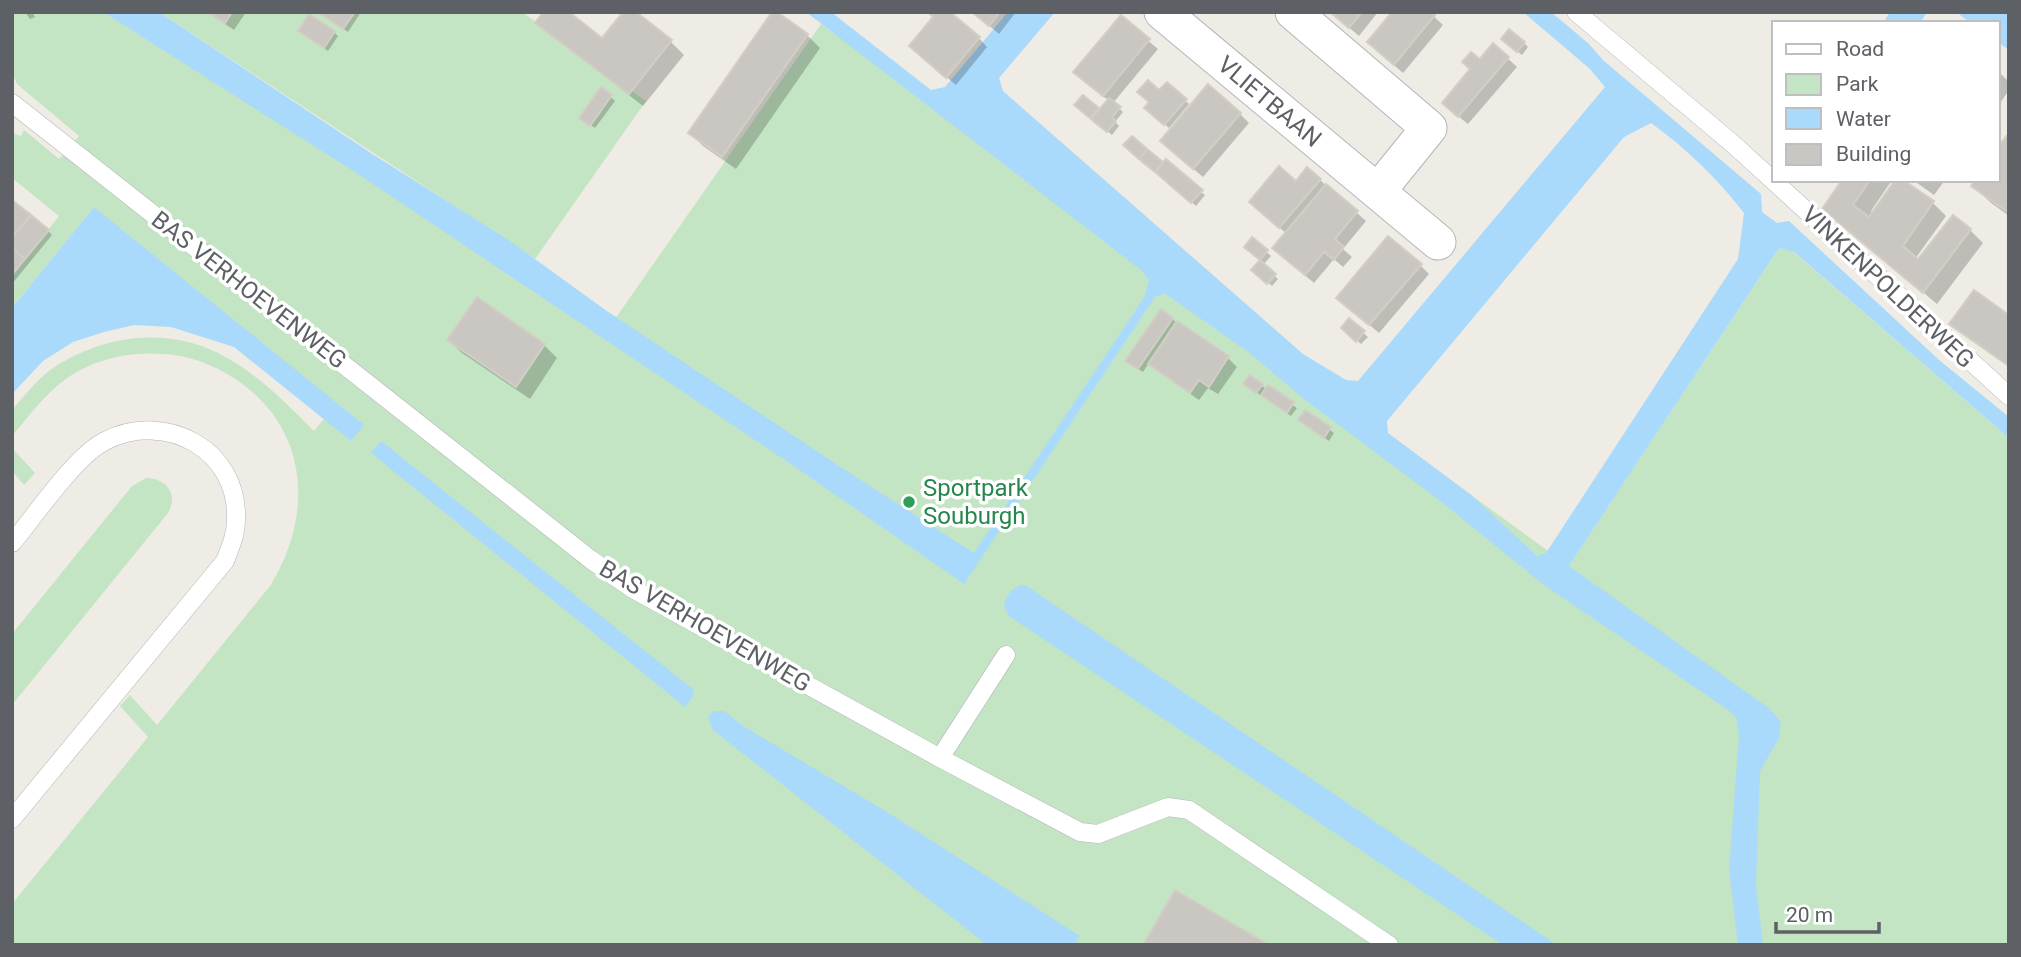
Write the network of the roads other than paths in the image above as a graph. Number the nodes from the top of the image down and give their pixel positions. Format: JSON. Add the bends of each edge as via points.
{"nodes":[{"id":1,"x":1162,"y":12,"type":"edge"},
{"id":2,"x":1293,"y":12,"type":"edge"},
{"id":3,"x":1576,"y":12,"type":"edge"},
{"id":4,"x":12,"y":103,"type":"edge"},
{"id":5,"x":1772,"y":180,"type":"edge"},
{"id":6,"x":1775,"y":182,"type":"edge"},
{"id":7,"x":1378,"y":191,"type":"junction"},
{"id":8,"x":1438,"y":242,"type":"dead end"},
{"id":9,"x":2009,"y":396,"type":"edge"},
{"id":10,"x":12,"y":543,"type":"edge"},
{"id":11,"x":1006,"y":655,"type":"dead end"},
{"id":12,"x":940,"y":758,"type":"junction"},
{"id":13,"x":12,"y":819,"type":"edge"},
{"id":14,"x":1389,"y":945,"type":"edge"}],
"edges":[{"from":1,"to":7,"type":"street","name":"VLIETBAAN"},
{"from":2,"to":7,"type":"street","via":[[1429,128]]},
{"from":3,"to":5,"type":"lane","name":"VINKENPOLDERWEG"},
{"from":4,"to":12,"type":"lane","name":"BAS VERHOEVENWEG","via":[[590,559],[676,614]]},
{"from":6,"to":9,"type":"lane","name":"VINKENPOLDERWEG"},
{"from":7,"to":8,"type":"street","name":"VLIETBAAN"},
{"from":10,"to":13,"type":"lane","via":[[83,458],[121,433],[166,430],[190,439],[211,454],[226,475],[235,500],[235,531],[225,561]]},
{"from":11,"to":12,"type":"lane"},
{"from":12,"to":14,"type":"lane","name":"BAS VERHOEVENWEG","via":[[1080,832],[1098,834],[1168,807],[1189,810]]}]}
